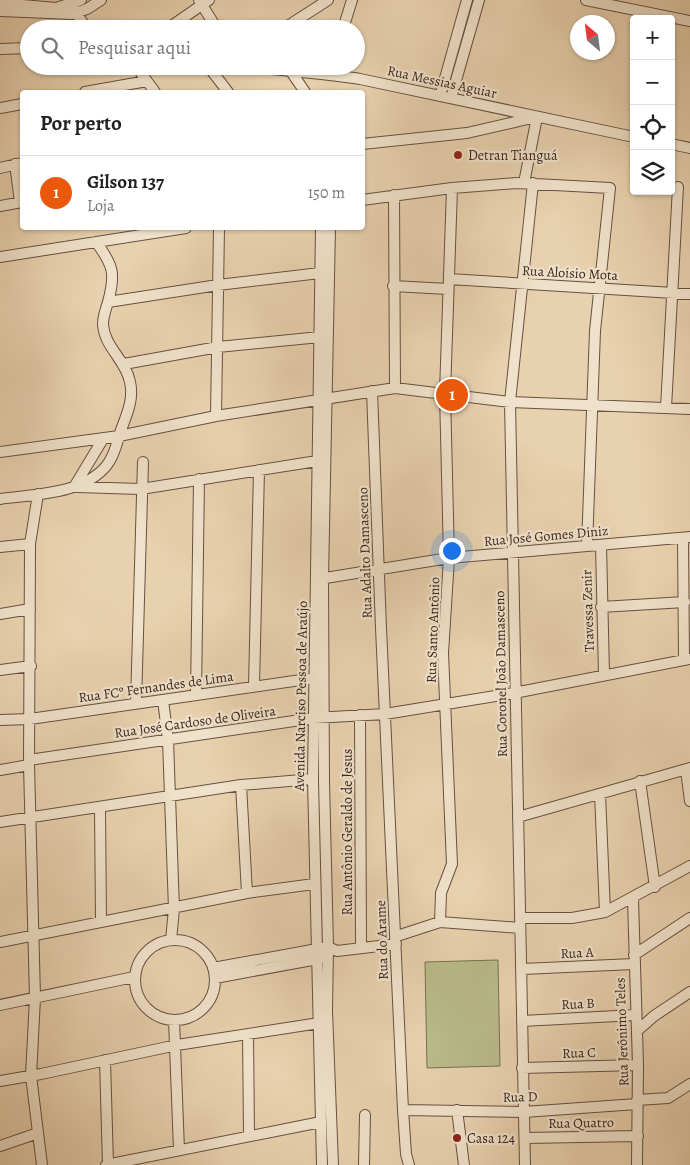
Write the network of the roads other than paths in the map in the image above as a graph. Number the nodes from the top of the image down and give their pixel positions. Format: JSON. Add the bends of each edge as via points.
{"nodes":[{"id":1,"x":81,"y":0,"type":"edge"},
{"id":2,"x":101,"y":0,"type":"edge"},
{"id":3,"x":328,"y":0,"type":"edge"},
{"id":4,"x":352,"y":0,"type":"edge"},
{"id":5,"x":466,"y":0,"type":"edge"},
{"id":6,"x":479,"y":0,"type":"edge"},
{"id":7,"x":586,"y":0,"type":"edge"},
{"id":8,"x":204,"y":2,"type":"edge"},
{"id":9,"x":0,"y":3,"type":"edge"},
{"id":10,"x":71,"y":6,"type":"edge"},
{"id":11,"x":0,"y":11,"type":"edge"},
{"id":12,"x":81,"y":20,"type":"edge"},
{"id":13,"x":179,"y":20,"type":"edge"},
{"id":14,"x":213,"y":20,"type":"edge"},
{"id":15,"x":297,"y":20,"type":"edge"},
{"id":16,"x":346,"y":20,"type":"edge"},
{"id":17,"x":690,"y":21,"type":"edge"},
{"id":18,"x":0,"y":48,"type":"edge"},
{"id":19,"x":20,"y":48,"type":"edge"},
{"id":20,"x":451,"y":54,"type":"junction"},
{"id":21,"x":463,"y":57,"type":"junction"},
{"id":22,"x":142,"y":75,"type":"edge"},
{"id":23,"x":215,"y":75,"type":"edge"},
{"id":24,"x":293,"y":75,"type":"edge"},
{"id":25,"x":351,"y":75,"type":"edge"},
{"id":26,"x":147,"y":81,"type":"junction"},
{"id":27,"x":443,"y":83,"type":"junction"},
{"id":28,"x":455,"y":86,"type":"junction"},
{"id":29,"x":96,"y":90,"type":"edge"},
{"id":30,"x":154,"y":90,"type":"edge"},
{"id":31,"x":226,"y":90,"type":"edge"},
{"id":32,"x":304,"y":90,"type":"edge"},
{"id":33,"x":440,"y":96,"type":"junction"},
{"id":34,"x":451,"y":98,"type":"junction"},
{"id":35,"x":20,"y":104,"type":"edge"},
{"id":36,"x":0,"y":108,"type":"edge"},
{"id":37,"x":536,"y":117,"type":"junction"},
{"id":38,"x":630,"y":136,"type":"edge"},
{"id":39,"x":365,"y":144,"type":"edge"},
{"id":40,"x":675,"y":145,"type":"edge"},
{"id":41,"x":690,"y":147,"type":"edge"},
{"id":42,"x":19,"y":164,"type":"edge"},
{"id":43,"x":0,"y":168,"type":"edge"},
{"id":44,"x":20,"y":183,"type":"edge"},
{"id":45,"x":528,"y":183,"type":"junction"},
{"id":46,"x":678,"y":187,"type":"dead end"},
{"id":47,"x":452,"y":188,"type":"junction"},
{"id":48,"x":394,"y":195,"type":"junction"},
{"id":49,"x":365,"y":200,"type":"edge"},
{"id":50,"x":20,"y":202,"type":"edge"},
{"id":51,"x":0,"y":206,"type":"edge"},
{"id":52,"x":173,"y":230,"type":"edge"},
{"id":53,"x":219,"y":230,"type":"edge"},
{"id":54,"x":320,"y":230,"type":"edge"},
{"id":55,"x":330,"y":230,"type":"edge"},
{"id":56,"x":96,"y":242,"type":"junction"},
{"id":57,"x":0,"y":257,"type":"edge"},
{"id":58,"x":320,"y":273,"type":"junction"},
{"id":59,"x":449,"y":284,"type":"junction"},
{"id":60,"x":522,"y":284,"type":"junction"},
{"id":61,"x":218,"y":285,"type":"junction"},
{"id":62,"x":393,"y":286,"type":"junction"},
{"id":63,"x":600,"y":288,"type":"junction"},
{"id":64,"x":673,"y":294,"type":"junction"},
{"id":65,"x":690,"y":294,"type":"edge"},
{"id":66,"x":108,"y":302,"type":"junction"},
{"id":67,"x":320,"y":337,"type":"junction"},
{"id":68,"x":218,"y":348,"type":"junction"},
{"id":69,"x":124,"y":364,"type":"junction"},
{"id":70,"x":395,"y":388,"type":"junction"},
{"id":71,"x":372,"y":391,"type":"junction"},
{"id":72,"x":445,"y":393,"type":"junction"},
{"id":73,"x":322,"y":399,"type":"junction"},
{"id":74,"x":510,"y":402,"type":"junction"},
{"id":75,"x":592,"y":405,"type":"junction"},
{"id":76,"x":666,"y":408,"type":"junction"},
{"id":77,"x":690,"y":409,"type":"edge"},
{"id":78,"x":216,"y":416,"type":"junction"},
{"id":79,"x":119,"y":436,"type":"junction"},
{"id":80,"x":103,"y":439,"type":"junction"},
{"id":81,"x":0,"y":452,"type":"edge"},
{"id":82,"x":317,"y":461,"type":"junction"},
{"id":83,"x":143,"y":462,"type":"dead end"},
{"id":84,"x":259,"y":470,"type":"junction"},
{"id":85,"x":199,"y":479,"type":"junction"},
{"id":86,"x":74,"y":487,"type":"junction"},
{"id":87,"x":141,"y":488,"type":"junction"},
{"id":88,"x":38,"y":494,"type":"junction"},
{"id":89,"x":0,"y":499,"type":"edge"},
{"id":90,"x":686,"y":538,"type":"edge"},
{"id":91,"x":30,"y":544,"type":"junction"},
{"id":92,"x":601,"y":545,"type":"junction"},
{"id":93,"x":587,"y":546,"type":"junction"},
{"id":94,"x":0,"y":547,"type":"edge"},
{"id":95,"x":512,"y":552,"type":"junction"},
{"id":96,"x":449,"y":558,"type":"junction"},
{"id":97,"x":379,"y":567,"type":"junction"},
{"id":98,"x":320,"y":579,"type":"junction"},
{"id":99,"x":685,"y":602,"type":"junction"},
{"id":100,"x":601,"y":607,"type":"junction"},
{"id":101,"x":30,"y":609,"type":"junction"},
{"id":102,"x":0,"y":614,"type":"edge"},
{"id":103,"x":687,"y":660,"type":"edge"},
{"id":104,"x":30,"y":666,"type":"junction"},
{"id":105,"x":0,"y":670,"type":"edge"},
{"id":106,"x":604,"y":675,"type":"junction"},
{"id":107,"x":315,"y":678,"type":"junction"},
{"id":108,"x":254,"y":686,"type":"junction"},
{"id":109,"x":514,"y":693,"type":"junction"},
{"id":110,"x":196,"y":695,"type":"junction"},
{"id":111,"x":163,"y":700,"type":"junction"},
{"id":112,"x":136,"y":703,"type":"junction"},
{"id":113,"x":446,"y":704,"type":"junction"},
{"id":114,"x":385,"y":714,"type":"junction"},
{"id":115,"x":360,"y":715,"type":"junction"},
{"id":116,"x":319,"y":718,"type":"junction"},
{"id":117,"x":30,"y":719,"type":"junction"},
{"id":118,"x":0,"y":720,"type":"edge"},
{"id":119,"x":168,"y":740,"type":"junction"},
{"id":120,"x":29,"y":763,"type":"junction"},
{"id":121,"x":688,"y":769,"type":"edge"},
{"id":122,"x":0,"y":770,"type":"edge"},
{"id":123,"x":313,"y":779,"type":"junction"},
{"id":124,"x":640,"y":781,"type":"junction"},
{"id":125,"x":241,"y":785,"type":"junction"},
{"id":126,"x":600,"y":794,"type":"junction"},
{"id":127,"x":170,"y":797,"type":"junction"},
{"id":128,"x":690,"y":801,"type":"edge"},
{"id":129,"x":100,"y":807,"type":"junction"},
{"id":130,"x":518,"y":816,"type":"junction"},
{"id":131,"x":30,"y":818,"type":"junction"},
{"id":132,"x":0,"y":822,"type":"edge"},
{"id":133,"x":690,"y":866,"type":"edge"},
{"id":134,"x":314,"y":884,"type":"junction"},
{"id":135,"x":655,"y":887,"type":"junction"},
{"id":136,"x":247,"y":893,"type":"junction"},
{"id":137,"x":632,"y":899,"type":"junction"},
{"id":138,"x":174,"y":909,"type":"junction"},
{"id":139,"x":606,"y":912,"type":"junction"},
{"id":140,"x":690,"y":918,"type":"edge"},
{"id":141,"x":101,"y":922,"type":"junction"},
{"id":142,"x":440,"y":922,"type":"junction"},
{"id":143,"x":520,"y":923,"type":"junction"},
{"id":144,"x":32,"y":936,"type":"junction"},
{"id":145,"x":171,"y":940,"type":"junction"},
{"id":146,"x":396,"y":940,"type":"junction"},
{"id":147,"x":0,"y":942,"type":"edge"},
{"id":148,"x":361,"y":948,"type":"junction"},
{"id":149,"x":325,"y":952,"type":"junction"},
{"id":150,"x":634,"y":960,"type":"junction"},
{"id":151,"x":522,"y":970,"type":"junction"},
{"id":152,"x":214,"y":973,"type":"junction"},
{"id":153,"x":134,"y":977,"type":"junction"},
{"id":154,"x":690,"y":992,"type":"edge"},
{"id":155,"x":35,"y":998,"type":"junction"},
{"id":156,"x":0,"y":1005,"type":"edge"},
{"id":157,"x":636,"y":1015,"type":"junction"},
{"id":158,"x":174,"y":1020,"type":"junction"},
{"id":159,"x":522,"y":1021,"type":"junction"},
{"id":160,"x":319,"y":1023,"type":"junction"},
{"id":161,"x":637,"y":1031,"type":"junction"},
{"id":162,"x":248,"y":1035,"type":"junction"},
{"id":163,"x":176,"y":1045,"type":"junction"},
{"id":164,"x":106,"y":1060,"type":"junction"},
{"id":165,"x":638,"y":1065,"type":"junction"},
{"id":166,"x":522,"y":1068,"type":"junction"},
{"id":167,"x":31,"y":1076,"type":"junction"},
{"id":168,"x":0,"y":1080,"type":"edge"},
{"id":169,"x":690,"y":1084,"type":"edge"},
{"id":170,"x":637,"y":1102,"type":"junction"},
{"id":171,"x":403,"y":1110,"type":"junction"},
{"id":172,"x":457,"y":1110,"type":"junction"},
{"id":173,"x":524,"y":1112,"type":"junction"},
{"id":174,"x":366,"y":1115,"type":"dead end"},
{"id":175,"x":320,"y":1122,"type":"junction"},
{"id":176,"x":38,"y":1133,"type":"junction"},
{"id":177,"x":249,"y":1135,"type":"junction"},
{"id":178,"x":638,"y":1136,"type":"junction"},
{"id":179,"x":525,"y":1138,"type":"junction"},
{"id":180,"x":0,"y":1146,"type":"edge"},
{"id":181,"x":179,"y":1150,"type":"junction"},
{"id":182,"x":42,"y":1165,"type":"edge"},
{"id":183,"x":107,"y":1165,"type":"edge"},
{"id":184,"x":322,"y":1165,"type":"edge"},
{"id":185,"x":333,"y":1165,"type":"edge"},
{"id":186,"x":364,"y":1165,"type":"edge"},
{"id":187,"x":409,"y":1165,"type":"edge"},
{"id":188,"x":464,"y":1165,"type":"edge"},
{"id":189,"x":526,"y":1165,"type":"edge"},
{"id":190,"x":637,"y":1165,"type":"edge"}],
"edges":[{"from":1,"to":10,"type":"street"},
{"from":2,"to":10,"type":"street"},
{"from":3,"to":15,"type":"street"},
{"from":4,"to":16,"type":"street"},
{"from":5,"to":20,"type":"street"},
{"from":6,"to":21,"type":"street"},
{"from":7,"to":17,"type":"street"},
{"from":8,"to":13,"type":"street"},
{"from":8,"to":14,"type":"street"},
{"from":9,"to":10,"type":"street","via":[[56,8]]},
{"from":10,"to":11,"type":"street","via":[[61,14]]},
{"from":10,"to":12,"type":"street"},
{"from":18,"to":19,"type":"street"},
{"from":20,"to":21,"type":"street"},
{"from":20,"to":27,"type":"street"},
{"from":21,"to":28,"type":"street"},
{"from":22,"to":26,"type":"street"},
{"from":23,"to":31,"type":"street"},
{"from":24,"to":32,"type":"street"},
{"from":25,"to":33,"type":"street","name":"Rua Messias Aguiar"},
{"from":26,"to":29,"type":"street"},
{"from":26,"to":30,"type":"street"},
{"from":27,"to":28,"type":"street"},
{"from":27,"to":33,"type":"street"},
{"from":28,"to":34,"type":"street"},
{"from":33,"to":34,"type":"street","name":"Rua Messias Aguiar"},
{"from":34,"to":37,"type":"street","name":"Rua Messias Aguiar"},
{"from":35,"to":36,"type":"street"},
{"from":37,"to":38,"type":"street","name":"Rua Messias Aguiar"},
{"from":37,"to":39,"type":"street","via":[[467,133]]},
{"from":37,"to":45,"type":"street","name":"Rua Coronel João Damasceno"},
{"from":40,"to":41,"type":"street"},
{"from":42,"to":43,"type":"street"},
{"from":42,"to":44,"type":"street"},
{"from":45,"to":47,"type":"street"},
{"from":45,"to":60,"type":"street","name":"Rua Coronel João Damasceno"},
{"from":45,"to":63,"type":"street","via":[[610,188]]},
{"from":46,"to":64,"type":"street"},
{"from":47,"to":48,"type":"street"},
{"from":47,"to":59,"type":"street","name":"Rua Santo Antônio"},
{"from":48,"to":49,"type":"street"},
{"from":48,"to":62,"type":"street"},
{"from":50,"to":51,"type":"street"},
{"from":52,"to":56,"type":"street"},
{"from":53,"to":61,"type":"street"},
{"from":54,"to":58,"type":"street","name":"Avenida Narciso Pessoa de Araújo"},
{"from":55,"to":73,"type":"street","name":"Avenida Narciso Pessoa de Araújo"},
{"from":56,"to":57,"type":"street"},
{"from":56,"to":66,"type":"street","via":[[112,268]]},
{"from":58,"to":61,"type":"street"},
{"from":58,"to":67,"type":"street","name":"Avenida Narciso Pessoa de Araújo"},
{"from":59,"to":60,"type":"street","name":"Rua Aloísio Mota"},
{"from":59,"to":62,"type":"street","name":"Rua Aloísio Mota"},
{"from":59,"to":72,"type":"street","name":"Rua Santo Antônio"},
{"from":60,"to":63,"type":"street","name":"Rua Aloísio Mota"},
{"from":60,"to":74,"type":"street","name":"Rua Coronel João Damasceno"},
{"from":61,"to":66,"type":"street"},
{"from":61,"to":68,"type":"street"},
{"from":62,"to":70,"type":"street"},
{"from":63,"to":64,"type":"street","name":"Rua Aloísio Mota"},
{"from":63,"to":75,"type":"street"},
{"from":64,"to":65,"type":"street","name":"Rua Aloísio Mota"},
{"from":64,"to":76,"type":"street"},
{"from":66,"to":69,"type":"street","via":[[103,324],[106,337]]},
{"from":67,"to":68,"type":"street"},
{"from":67,"to":73,"type":"street","name":"Avenida Narciso Pessoa de Araújo"},
{"from":68,"to":69,"type":"street"},
{"from":68,"to":78,"type":"street"},
{"from":69,"to":79,"type":"street","via":[[132,395]]},
{"from":70,"to":71,"type":"street"},
{"from":70,"to":72,"type":"street"},
{"from":71,"to":73,"type":"street"},
{"from":71,"to":97,"type":"street","name":"Rua Adalto Damasceno"},
{"from":72,"to":74,"type":"street"},
{"from":72,"to":96,"type":"street","name":"Rua Santo Antônio"},
{"from":73,"to":78,"type":"street"},
{"from":73,"to":82,"type":"street","name":"Avenida Narciso Pessoa de Araújo"},
{"from":73,"to":98,"type":"street","name":"Avenida Narciso Pessoa de Araújo"},
{"from":74,"to":75,"type":"street"},
{"from":74,"to":95,"type":"street","name":"Rua Coronel João Damasceno"},
{"from":75,"to":76,"type":"street"},
{"from":75,"to":93,"type":"street"},
{"from":76,"to":77,"type":"street"},
{"from":78,"to":79,"type":"street"},
{"from":79,"to":80,"type":"street"},
{"from":79,"to":86,"type":"street","via":[[106,466]]},
{"from":80,"to":81,"type":"street"},
{"from":80,"to":86,"type":"street"},
{"from":82,"to":84,"type":"street"},
{"from":82,"to":98,"type":"street","name":"Avenida Narciso Pessoa de Araújo","via":[[315,528]]},
{"from":83,"to":87,"type":"street"},
{"from":84,"to":85,"type":"street"},
{"from":84,"to":108,"type":"street"},
{"from":85,"to":87,"type":"street"},
{"from":85,"to":110,"type":"street"},
{"from":86,"to":87,"type":"street"},
{"from":86,"to":88,"type":"street"},
{"from":87,"to":112,"type":"street"},
{"from":88,"to":89,"type":"street"},
{"from":88,"to":91,"type":"street"},
{"from":90,"to":92,"type":"street","name":"Rua José Gomes Diniz"},
{"from":90,"to":99,"type":"street"},
{"from":91,"to":94,"type":"street"},
{"from":91,"to":101,"type":"street"},
{"from":92,"to":93,"type":"street","name":"Rua José Gomes Diniz"},
{"from":92,"to":100,"type":"street","name":"Travessa Zenir"},
{"from":93,"to":95,"type":"street","name":"Rua José Gomes Diniz"},
{"from":95,"to":96,"type":"street","name":"Rua José Gomes Diniz"},
{"from":95,"to":109,"type":"street","name":"Rua Coronel João Damasceno"},
{"from":96,"to":97,"type":"street","name":"Rua José Gomes Diniz"},
{"from":96,"to":113,"type":"street","name":"Rua Santo Antônio","via":[[443,653]]},
{"from":97,"to":98,"type":"street","name":"Rua José Gomes Diniz"},
{"from":97,"to":114,"type":"street","name":"Rua Adalto Damasceno"},
{"from":98,"to":107,"type":"street","name":"Avenida Narciso Pessoa de Araújo"},
{"from":98,"to":116,"type":"street","name":"Avenida Narciso Pessoa de Araújo"},
{"from":99,"to":100,"type":"street"},
{"from":99,"to":103,"type":"street"},
{"from":100,"to":106,"type":"street","name":"Travessa Zenir"},
{"from":101,"to":102,"type":"street"},
{"from":101,"to":104,"type":"street"},
{"from":103,"to":106,"type":"street","name":"Rua José Cardoso de Oliveira"},
{"from":104,"to":105,"type":"street"},
{"from":104,"to":117,"type":"street"},
{"from":106,"to":109,"type":"street","name":"Rua José Cardoso de Oliveira"},
{"from":107,"to":108,"type":"street","name":"Rua FCº Fernandes de Lima"},
{"from":107,"to":116,"type":"street","name":"Avenida Narciso Pessoa de Araújo"},
{"from":108,"to":110,"type":"street","name":"Rua FCº Fernandes de Lima"},
{"from":109,"to":113,"type":"street","name":"Rua José Cardoso de Oliveira"},
{"from":109,"to":130,"type":"street","name":"Rua Coronel João Damasceno"},
{"from":110,"to":111,"type":"street","name":"Rua FCº Fernandes de Lima"},
{"from":111,"to":112,"type":"street","name":"Rua FCº Fernandes de Lima"},
{"from":111,"to":119,"type":"street"},
{"from":112,"to":117,"type":"street","name":"Rua FCº Fernandes de Lima"},
{"from":113,"to":114,"type":"street","name":"Rua José Cardoso de Oliveira"},
{"from":113,"to":142,"type":"street","name":"Rua Santo Antônio","via":[[452,864],[441,893]]},
{"from":114,"to":115,"type":"street","name":"Rua José Cardoso de Oliveira"},
{"from":114,"to":146,"type":"street","name":"Rua do Arame"},
{"from":115,"to":116,"type":"street","name":"Rua José Cardoso de Oliveira"},
{"from":115,"to":148,"type":"street","name":"Rua Antônio Geraldo de Jesus"},
{"from":116,"to":119,"type":"street","name":"Rua José Cardoso de Oliveira"},
{"from":116,"to":123,"type":"street","name":"Avenida Narciso Pessoa de Araújo"},
{"from":116,"to":149,"type":"street","name":"Avenida Narciso Pessoa de Araújo"},
{"from":117,"to":118,"type":"street","name":"Rua FCº Fernandes de Lima"},
{"from":117,"to":120,"type":"street"},
{"from":119,"to":120,"type":"street","name":"Rua José Cardoso de Oliveira"},
{"from":119,"to":127,"type":"street"},
{"from":120,"to":122,"type":"street","name":"Rua José Cardoso de Oliveira"},
{"from":120,"to":131,"type":"street"},
{"from":121,"to":124,"type":"street"},
{"from":121,"to":128,"type":"street"},
{"from":123,"to":125,"type":"street"},
{"from":123,"to":134,"type":"street","name":"Avenida Narciso Pessoa de Araújo"},
{"from":124,"to":126,"type":"street"},
{"from":124,"to":135,"type":"street"},
{"from":125,"to":127,"type":"street"},
{"from":125,"to":136,"type":"street"},
{"from":126,"to":130,"type":"street"},
{"from":126,"to":139,"type":"street"},
{"from":127,"to":129,"type":"street"},
{"from":127,"to":138,"type":"street"},
{"from":129,"to":131,"type":"street"},
{"from":129,"to":141,"type":"street"},
{"from":130,"to":143,"type":"street","name":"Rua Coronel João Damasceno"},
{"from":131,"to":132,"type":"street"},
{"from":131,"to":144,"type":"street"},
{"from":133,"to":135,"type":"street"},
{"from":134,"to":136,"type":"street"},
{"from":134,"to":149,"type":"street","name":"Avenida Narciso Pessoa de Araújo"},
{"from":135,"to":137,"type":"street"},
{"from":136,"to":138,"type":"street"},
{"from":137,"to":139,"type":"street"},
{"from":137,"to":150,"type":"street","name":"Rua Jerônimo Teles"},
{"from":138,"to":141,"type":"street"},
{"from":138,"to":145,"type":"street"},
{"from":139,"to":143,"type":"street"},
{"from":140,"to":150,"type":"street"},
{"from":141,"to":144,"type":"street"},
{"from":142,"to":143,"type":"street"},
{"from":142,"to":146,"type":"street"},
{"from":143,"to":151,"type":"street","name":"Rua Coronel João Damasceno"},
{"from":144,"to":147,"type":"street"},
{"from":144,"to":155,"type":"street"},
{"from":145,"to":152,"type":"street","via":[[187,942],[202,950]]},
{"from":145,"to":153,"type":"street","via":[[150,948]]},
{"from":146,"to":148,"type":"street"},
{"from":146,"to":171,"type":"street","name":"Rua do Arame"},
{"from":148,"to":149,"type":"street"},
{"from":149,"to":152,"type":"street"},
{"from":149,"to":160,"type":"street","name":"Avenida Narciso Pessoa de Araújo"},
{"from":149,"to":185,"type":"street","name":"Avenida Narciso Pessoa de Araújo"},
{"from":150,"to":151,"type":"street","name":"Rua A"},
{"from":150,"to":157,"type":"street","name":"Rua Jerônimo Teles"},
{"from":151,"to":159,"type":"street","name":"Rua Coronel João Damasceno"},
{"from":152,"to":158,"type":"street","via":[[214,992],[201,1011]]},
{"from":153,"to":155,"type":"street"},
{"from":153,"to":158,"type":"street","via":[[137,994],[146,1009],[156,1016]]},
{"from":154,"to":161,"type":"street"},
{"from":155,"to":156,"type":"street"},
{"from":155,"to":167,"type":"street"},
{"from":157,"to":159,"type":"street","name":"Rua B"},
{"from":157,"to":161,"type":"street","name":"Rua Jerônimo Teles"},
{"from":158,"to":163,"type":"street"},
{"from":159,"to":166,"type":"street","name":"Rua Coronel João Damasceno"},
{"from":160,"to":162,"type":"street"},
{"from":160,"to":175,"type":"street","name":"Avenida Narciso Pessoa de Araújo"},
{"from":161,"to":165,"type":"street","name":"Rua Jerônimo Teles"},
{"from":162,"to":163,"type":"street"},
{"from":162,"to":177,"type":"street"},
{"from":163,"to":164,"type":"street"},
{"from":163,"to":181,"type":"street"},
{"from":164,"to":167,"type":"street"},
{"from":164,"to":183,"type":"street"},
{"from":165,"to":166,"type":"street","name":"Rua C"},
{"from":165,"to":170,"type":"street","name":"Rua Jerônimo Teles"},
{"from":166,"to":173,"type":"street","name":"Rua Coronel João Damasceno"},
{"from":167,"to":168,"type":"street"},
{"from":167,"to":176,"type":"street"},
{"from":169,"to":170,"type":"street","name":"Rua D","via":[[668,1098]]},
{"from":170,"to":173,"type":"street","name":"Rua D"},
{"from":170,"to":178,"type":"street","name":"Rua Jerônimo Teles"},
{"from":171,"to":172,"type":"street","name":"Rua D"},
{"from":171,"to":187,"type":"street","name":"Rua do Arame"},
{"from":172,"to":173,"type":"street","name":"Rua D"},
{"from":172,"to":188,"type":"street"},
{"from":173,"to":179,"type":"street","name":"Rua Coronel João Damasceno"},
{"from":174,"to":186,"type":"street"},
{"from":175,"to":177,"type":"street"},
{"from":175,"to":184,"type":"street","name":"Avenida Narciso Pessoa de Araújo"},
{"from":176,"to":180,"type":"street"},
{"from":176,"to":182,"type":"street"},
{"from":177,"to":181,"type":"street"},
{"from":178,"to":179,"type":"street","name":"Rua Quatro"},
{"from":178,"to":190,"type":"street","name":"Rua Jerônimo Teles"},
{"from":179,"to":189,"type":"street","name":"Rua Coronel João Damasceno"},
{"from":181,"to":183,"type":"street"}]}
